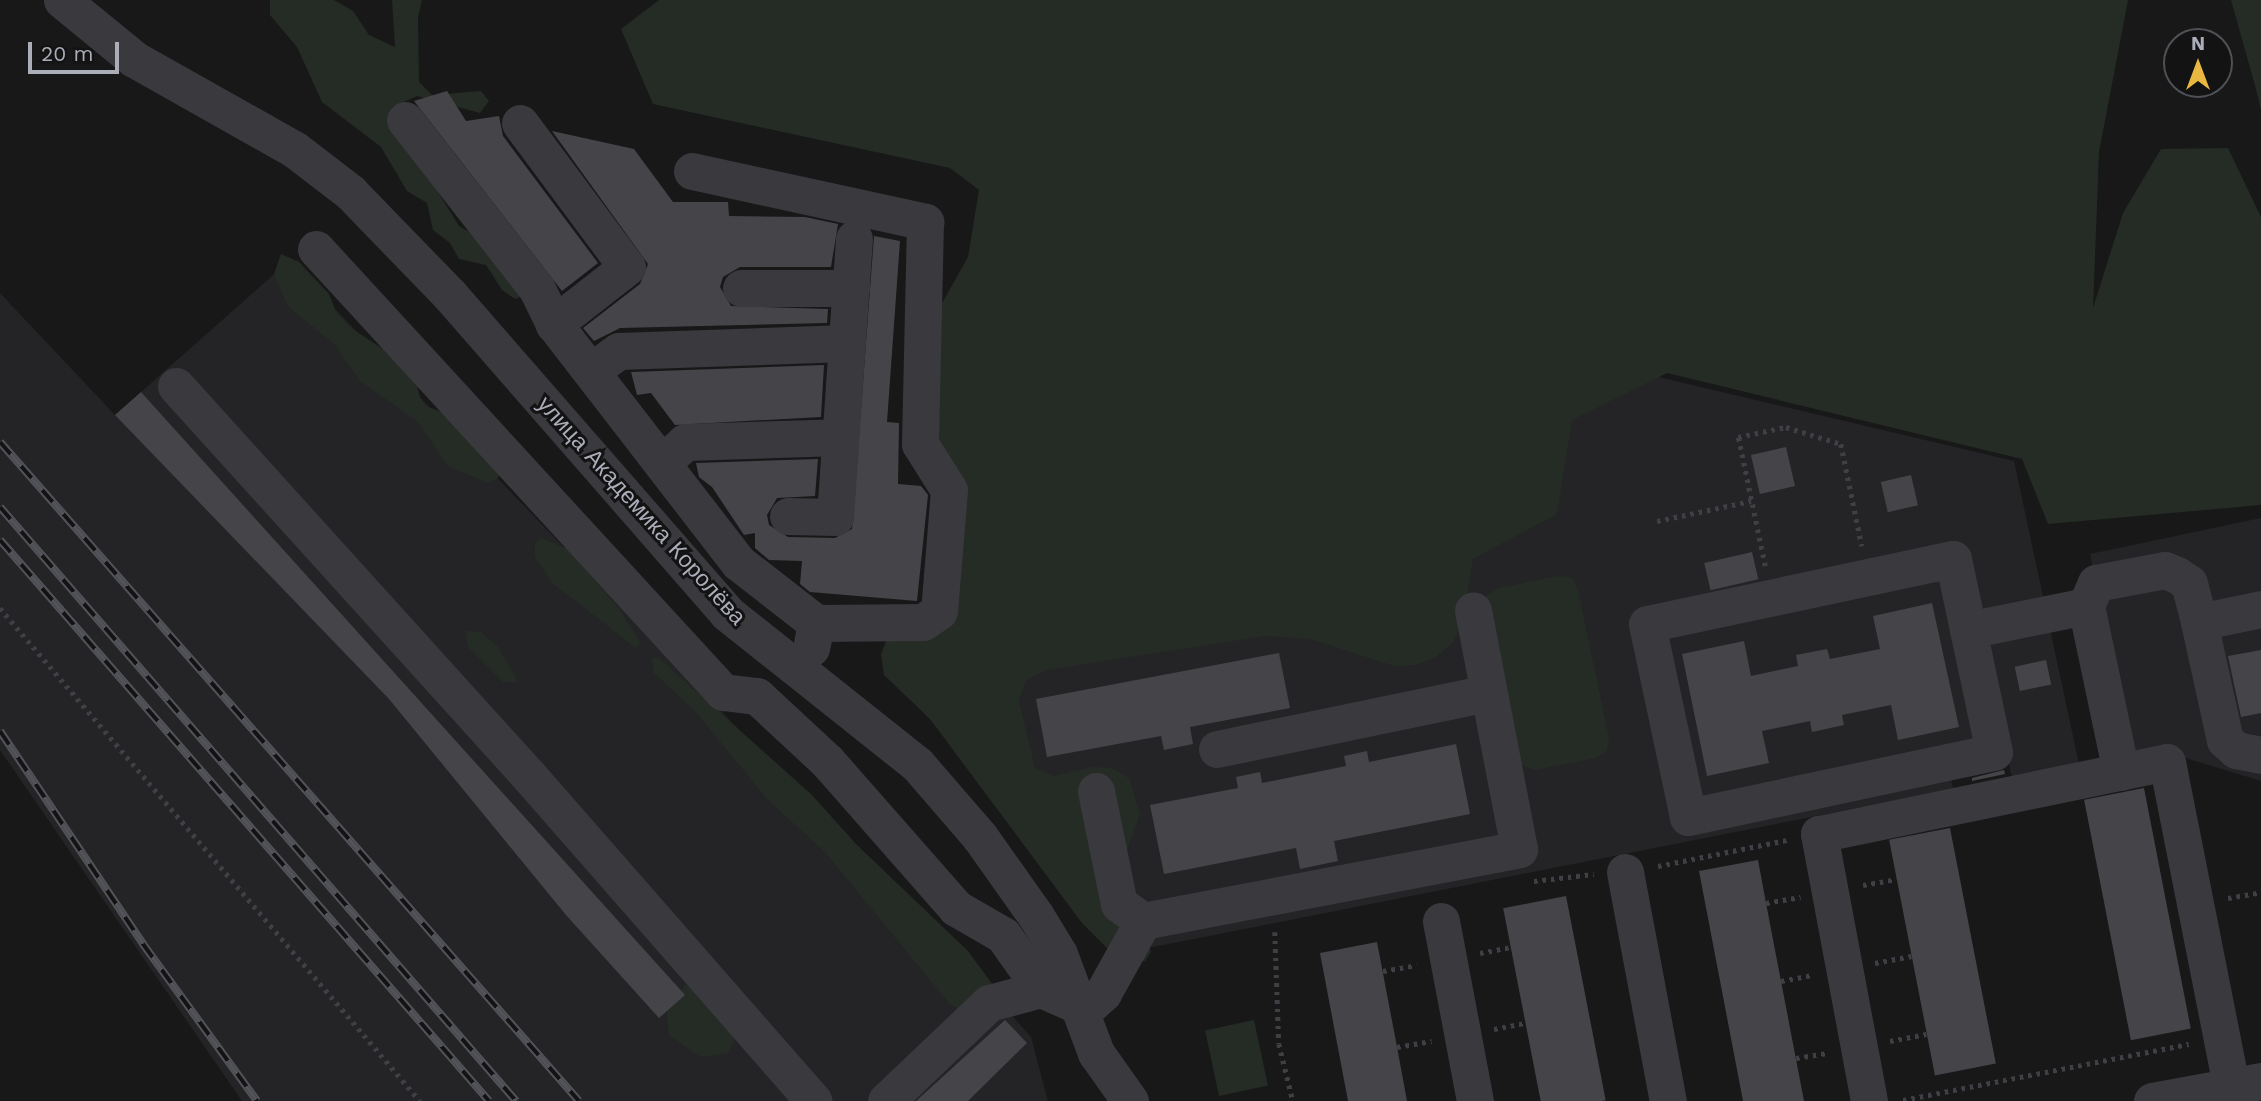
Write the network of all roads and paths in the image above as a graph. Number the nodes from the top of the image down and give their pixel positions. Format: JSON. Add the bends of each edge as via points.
{"nodes":[{"id":1,"x":62,"y":0,"type":"edge"},
{"id":2,"x":405,"y":120,"type":"dead end"},
{"id":3,"x":520,"y":123,"type":"dead end"},
{"id":4,"x":692,"y":171,"type":"dead end"},
{"id":5,"x":854,"y":239,"type":"dead end"},
{"id":6,"x":316,"y":249,"type":"dead end"},
{"id":7,"x":741,"y":288,"type":"dead end"},
{"id":8,"x":851,"y":288,"type":"junction"},
{"id":9,"x":554,"y":324,"type":"junction"},
{"id":10,"x":847,"y":343,"type":"junction"},
{"id":11,"x":591,"y":372,"type":"junction"},
{"id":12,"x":176,"y":386,"type":"dead end"},
{"id":13,"x":840,"y":437,"type":"junction"},
{"id":14,"x":662,"y":463,"type":"junction"},
{"id":15,"x":1751,"y":501,"type":"junction"},
{"id":16,"x":788,"y":516,"type":"dead end"},
{"id":17,"x":1657,"y":521,"type":"dead end"},
{"id":18,"x":1869,"y":577,"type":"junction"},
{"id":19,"x":1772,"y":598,"type":"junction"},
{"id":20,"x":2086,"y":606,"type":"junction"},
{"id":21,"x":0,"y":608,"type":"edge"},
{"id":22,"x":2261,"y":609,"type":"edge"},
{"id":23,"x":1473,"y":610,"type":"dead end"},
{"id":24,"x":2199,"y":622,"type":"junction"},
{"id":25,"x":816,"y":623,"type":"junction"},
{"id":26,"x":1968,"y":630,"type":"junction"},
{"id":27,"x":806,"y":675,"type":"junction"},
{"id":28,"x":1488,"y":693,"type":"junction"},
{"id":29,"x":1217,"y":749,"type":"dead end"},
{"id":30,"x":2261,"y":755,"type":"edge"},
{"id":31,"x":2121,"y":772,"type":"junction"},
{"id":32,"x":1096,"y":791,"type":"dead end"},
{"id":33,"x":1819,"y":834,"type":"junction"},
{"id":34,"x":1625,"y":872,"type":"joint"},
{"id":35,"x":1143,"y":921,"type":"junction"},
{"id":36,"x":1441,"y":921,"type":"dead end"},
{"id":37,"x":1275,"y":932,"type":"dead end"},
{"id":38,"x":1041,"y":989,"type":"junction"},
{"id":39,"x":1082,"y":1007,"type":"junction"},
{"id":40,"x":2221,"y":1038,"type":"junction"},
{"id":41,"x":2242,"y":1089,"type":"edge"},
{"id":42,"x":420,"y":1101,"type":"edge"},
{"id":43,"x":814,"y":1101,"type":"edge"},
{"id":44,"x":886,"y":1101,"type":"edge"},
{"id":45,"x":1130,"y":1101,"type":"edge"},
{"id":46,"x":1293,"y":1101,"type":"edge"},
{"id":47,"x":1475,"y":1101,"type":"edge"},
{"id":48,"x":1668,"y":1101,"type":"edge"},
{"id":49,"x":1869,"y":1101,"type":"edge"},
{"id":50,"x":1895,"y":1101,"type":"edge"},
{"id":51,"x":2152,"y":1101,"type":"edge"}],
"edges":[{"from":1,"to":27,"type":"street","name":"улица Академика Королёва","via":[[134,60],[294,149],[350,192],[449,294],[727,614]]},
{"from":2,"to":9,"type":"street","via":[[537,289]]},
{"from":3,"to":9,"type":"street","via":[[627,267]]},
{"from":4,"to":25,"type":"street","via":[[925,222],[920,444],[949,490],[939,611],[923,622]]},
{"from":5,"to":8,"type":"street"},
{"from":6,"to":38,"type":"street","via":[[723,692],[757,696],[827,761],[956,908],[1003,935]]},
{"from":7,"to":8,"type":"street"},
{"from":8,"to":10,"type":"street"},
{"from":9,"to":11,"type":"street"},
{"from":10,"to":11,"type":"street","via":[[619,351]]},
{"from":10,"to":13,"type":"street"},
{"from":11,"to":14,"type":"street"},
{"from":12,"to":43,"type":"street","via":[[529,776]]},
{"from":13,"to":14,"type":"street","via":[[685,442]]},
{"from":13,"to":16,"type":"street","via":[[835,517]]},
{"from":14,"to":25,"type":"street","via":[[739,564]]},
{"from":15,"to":17,"type":"path"},
{"from":15,"to":18,"type":"path","via":[[1738,437],[1786,427],[1841,444]]},
{"from":15,"to":19,"type":"path"},
{"from":18,"to":19,"type":"street"},
{"from":18,"to":26,"type":"street","via":[[1953,559]]},
{"from":19,"to":26,"type":"street","via":[[1647,624],[1688,817],[1994,752]]},
{"from":20,"to":24,"type":"street","via":[[2096,583],[2165,570],[2189,583]]},
{"from":20,"to":26,"type":"street"},
{"from":20,"to":31,"type":"street"},
{"from":21,"to":42,"type":"path"},
{"from":22,"to":24,"type":"street"},
{"from":23,"to":28,"type":"street"},
{"from":24,"to":30,"type":"street","via":[[2225,740],[2236,750]]},
{"from":25,"to":27,"type":"street"},
{"from":27,"to":39,"type":"street","name":"улица Академика Королёва","via":[[899,747],[951,801],[1036,916]]},
{"from":28,"to":29,"type":"street"},
{"from":28,"to":35,"type":"street","via":[[1518,849]]},
{"from":31,"to":33,"type":"street"},
{"from":31,"to":40,"type":"street","via":[[2167,762]]},
{"from":32,"to":35,"type":"street","via":[[1119,904]]},
{"from":33,"to":34,"type":"path"},
{"from":33,"to":49,"type":"street"},
{"from":34,"to":48,"type":"street"},
{"from":35,"to":39,"type":"street","via":[[1103,993]]},
{"from":36,"to":47,"type":"street"},
{"from":37,"to":46,"type":"path","via":[[1279,1044]]},
{"from":38,"to":39,"type":"street"},
{"from":38,"to":44,"type":"street","via":[[989,1003]]},
{"from":39,"to":45,"type":"street","name":"улица Академика Королёва","via":[[1101,1062]]},
{"from":40,"to":41,"type":"street"},
{"from":40,"to":50,"type":"path"},
{"from":41,"to":51,"type":"street"}]}
